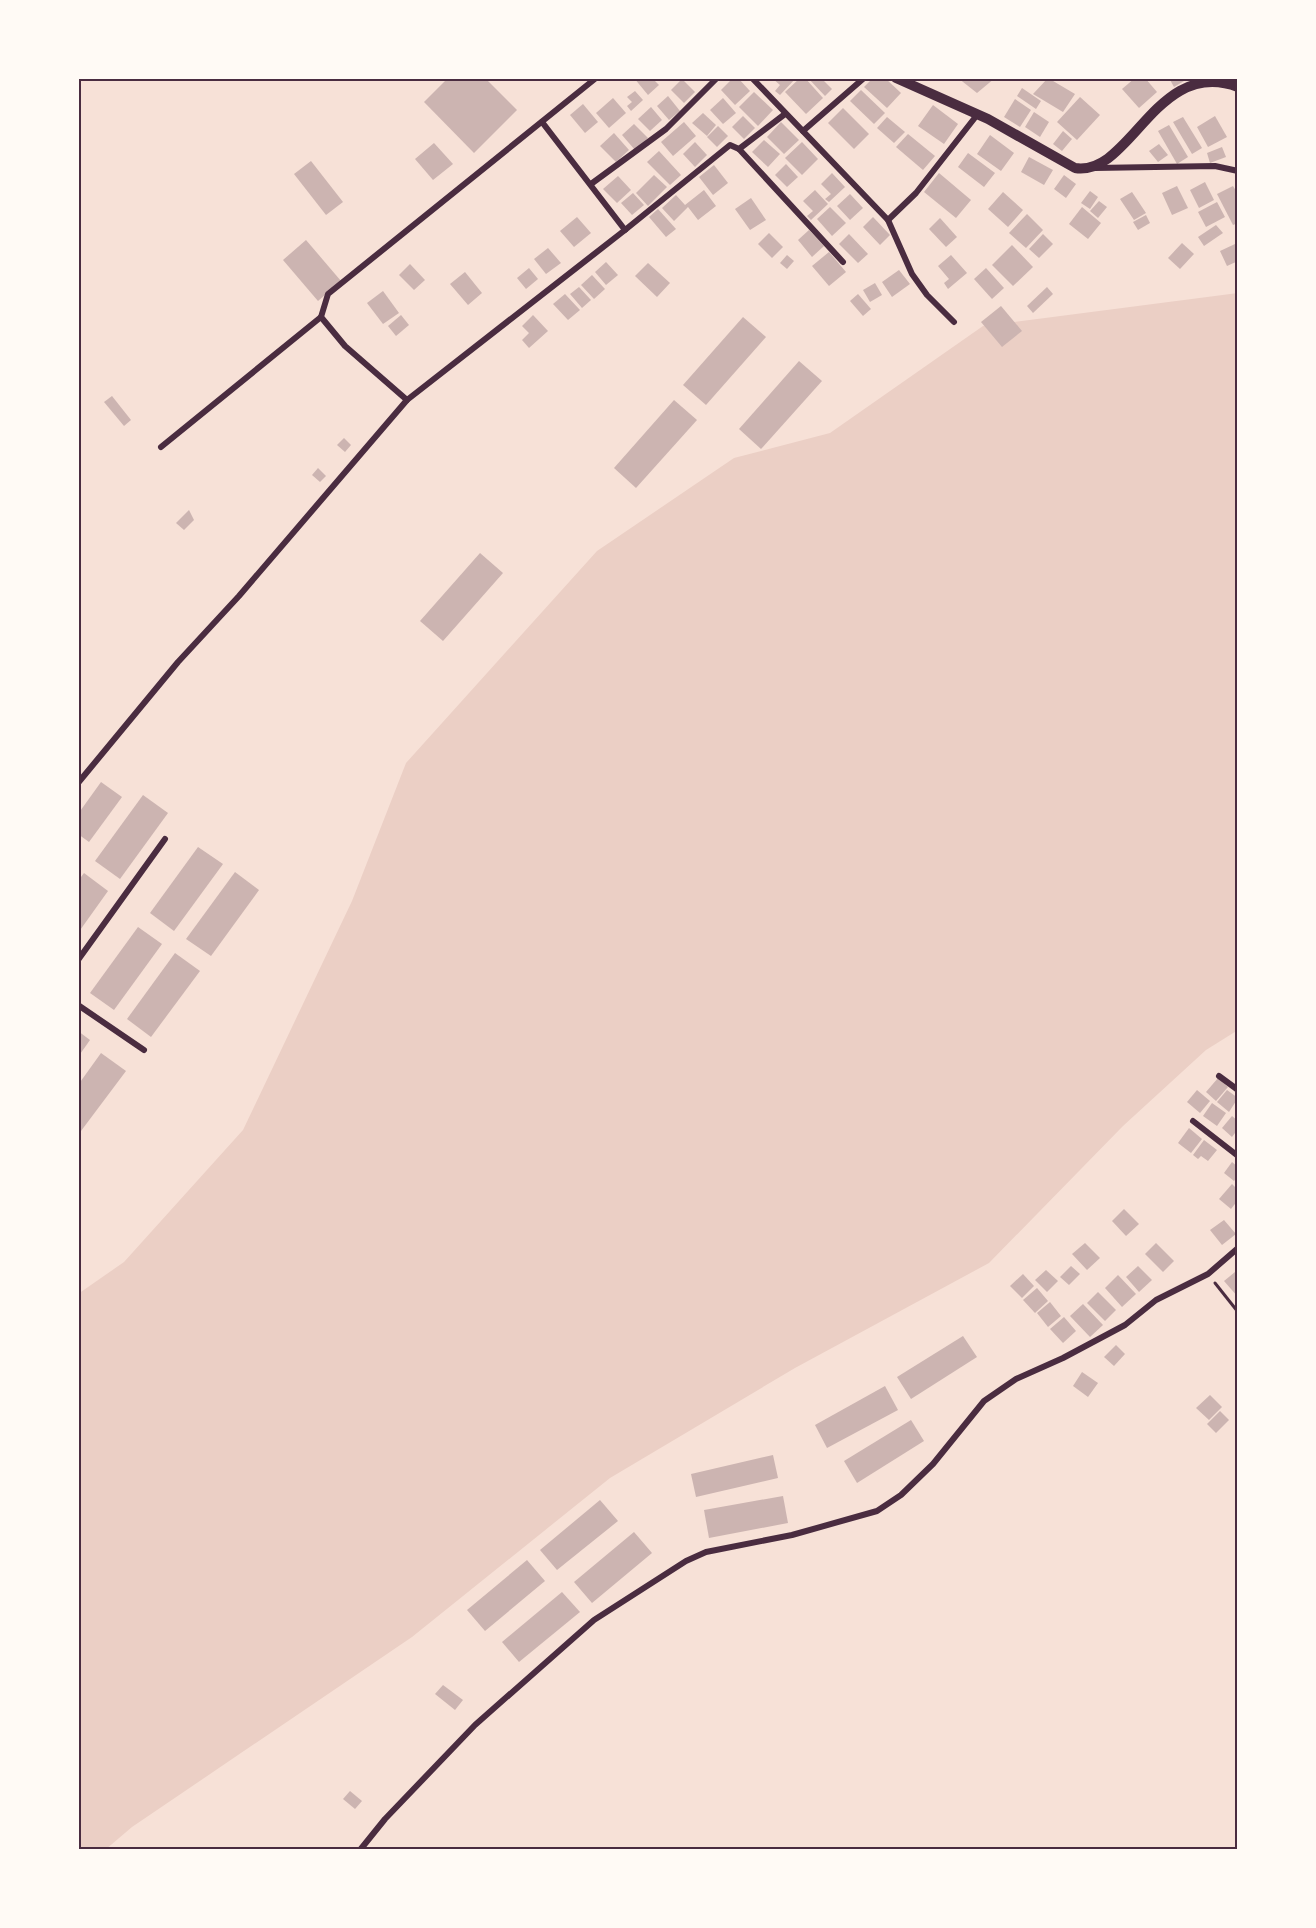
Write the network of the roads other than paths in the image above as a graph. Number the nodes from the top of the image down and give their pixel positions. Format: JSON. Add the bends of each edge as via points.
{"nodes":[{"id":1,"x":596,"y":78,"type":"edge"},
{"id":2,"x":717,"y":78,"type":"edge"},
{"id":3,"x":752,"y":78,"type":"edge"},
{"id":4,"x":864,"y":78,"type":"edge"},
{"id":5,"x":896,"y":78,"type":"edge"},
{"id":6,"x":1238,"y":87,"type":"edge"},
{"id":7,"x":785,"y":114,"type":"junction"},
{"id":8,"x":977,"y":115,"type":"junction"},
{"id":9,"x":542,"y":122,"type":"junction"},
{"id":10,"x":803,"y":130,"type":"junction"},
{"id":11,"x":739,"y":149,"type":"junction"},
{"id":12,"x":1091,"y":168,"type":"junction"},
{"id":13,"x":1238,"y":171,"type":"edge"},
{"id":14,"x":591,"y":184,"type":"junction"},
{"id":15,"x":888,"y":220,"type":"junction"},
{"id":16,"x":625,"y":230,"type":"junction"},
{"id":17,"x":843,"y":262,"type":"dead end"},
{"id":18,"x":321,"y":317,"type":"junction"},
{"id":19,"x":954,"y":322,"type":"dead end"},
{"id":20,"x":407,"y":400,"type":"junction"},
{"id":21,"x":160,"y":447,"type":"dead end"},
{"id":22,"x":78,"y":783,"type":"edge"},
{"id":23,"x":165,"y":838,"type":"dead end"},
{"id":24,"x":78,"y":960,"type":"edge"},
{"id":25,"x":78,"y":1005,"type":"edge"},
{"id":26,"x":144,"y":1050,"type":"dead end"},
{"id":27,"x":1219,"y":1076,"type":"dead end"},
{"id":28,"x":1238,"y":1090,"type":"edge"},
{"id":29,"x":1193,"y":1121,"type":"dead end"},
{"id":30,"x":1238,"y":1156,"type":"edge"},
{"id":31,"x":1238,"y":1248,"type":"edge"},
{"id":32,"x":360,"y":1850,"type":"edge"}],
"edges":[{"from":1,"to":9,"type":"street"},
{"from":2,"to":14,"type":"street","via":[[666,129]]},
{"from":3,"to":7,"type":"street"},
{"from":4,"to":10,"type":"street"},
{"from":5,"to":8,"type":"street"},
{"from":6,"to":12,"type":"street","via":[[1218,80],[1184,87],[1111,155]]},
{"from":7,"to":10,"type":"street"},
{"from":7,"to":11,"type":"street"},
{"from":8,"to":12,"type":"street","via":[[1075,168]]},
{"from":8,"to":15,"type":"street","via":[[916,193]]},
{"from":9,"to":14,"type":"street"},
{"from":9,"to":18,"type":"street","via":[[328,294]]},
{"from":10,"to":15,"type":"street"},
{"from":11,"to":16,"type":"street","via":[[730,145]]},
{"from":11,"to":17,"type":"street"},
{"from":12,"to":13,"type":"street","via":[[1215,166]]},
{"from":14,"to":16,"type":"street"},
{"from":15,"to":19,"type":"street","via":[[912,274]]},
{"from":16,"to":20,"type":"street"},
{"from":18,"to":20,"type":"street","via":[[345,346]]},
{"from":18,"to":21,"type":"street"},
{"from":20,"to":22,"type":"street"},
{"from":23,"to":24,"type":"street"},
{"from":25,"to":26,"type":"street"},
{"from":27,"to":28,"type":"street"},
{"from":29,"to":30,"type":"street"},
{"from":31,"to":32,"type":"street","via":[[1208,1274],[1156,1299],[1125,1325],[1016,1379],[984,1401],[933,1464],[902,1495],[877,1510],[792,1535],[706,1552],[594,1620],[475,1725]]}]}
